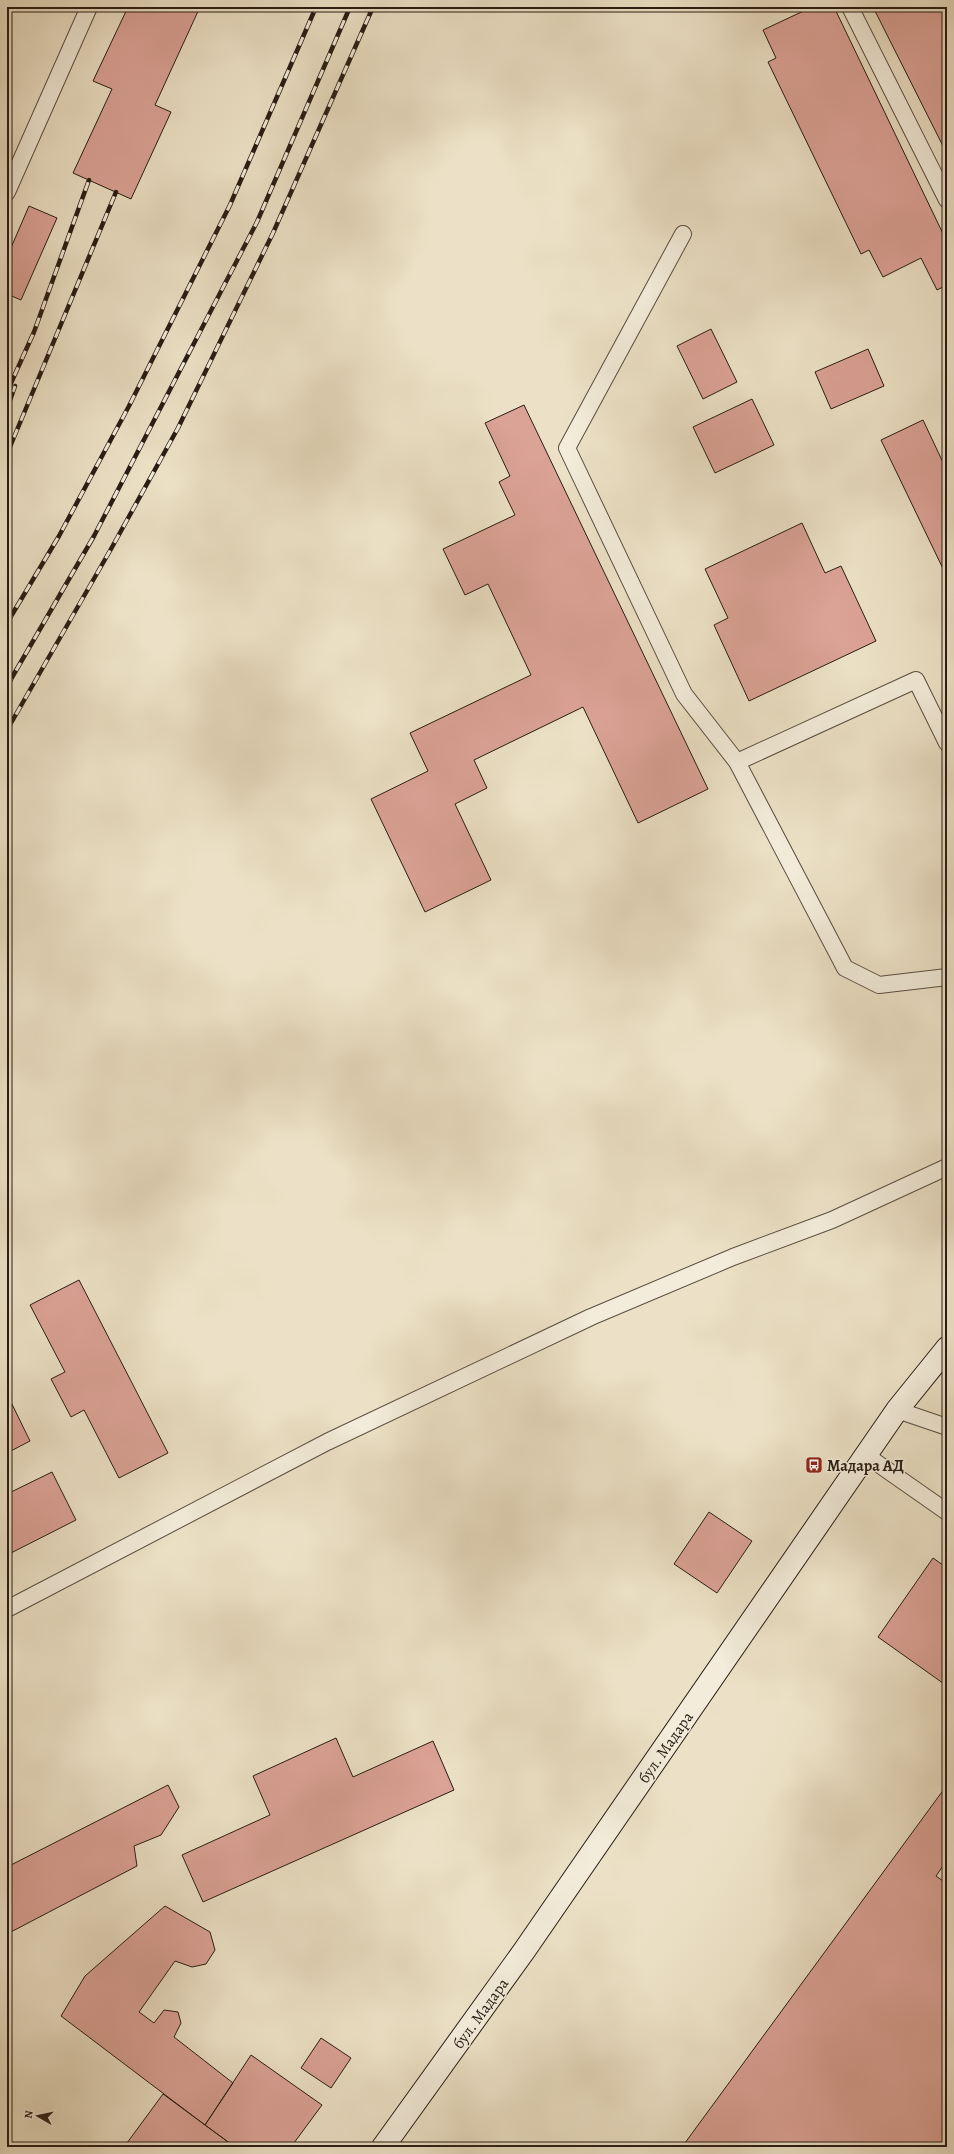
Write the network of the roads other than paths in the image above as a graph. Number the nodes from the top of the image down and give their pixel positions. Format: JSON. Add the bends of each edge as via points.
{"nodes":[{"id":1,"x":89,"y":7,"type":"edge"},
{"id":2,"x":850,"y":7,"type":"edge"},
{"id":3,"x":7,"y":192,"type":"edge"},
{"id":4,"x":947,"y":200,"type":"edge"},
{"id":5,"x":683,"y":234,"type":"dead end"},
{"id":6,"x":947,"y":743,"type":"edge"},
{"id":7,"x":736,"y":762,"type":"junction"},
{"id":8,"x":947,"y":976,"type":"edge"},
{"id":9,"x":947,"y":1167,"type":"edge"},
{"id":10,"x":947,"y":1348,"type":"edge"},
{"id":11,"x":897,"y":1410,"type":"junction"},
{"id":12,"x":947,"y":1427,"type":"edge"},
{"id":13,"x":867,"y":1456,"type":"junction"},
{"id":14,"x":947,"y":1512,"type":"edge"},
{"id":15,"x":7,"y":1609,"type":"edge"},
{"id":16,"x":383,"y":2147,"type":"edge"}],
"edges":[{"from":1,"to":3,"type":"lane"},
{"from":2,"to":4,"type":"lane"},
{"from":5,"to":7,"type":"lane","via":[[567,448],[684,694]]},
{"from":6,"to":7,"type":"lane","via":[[916,680]]},
{"from":7,"to":8,"type":"lane","via":[[845,968],[879,985]]},
{"from":9,"to":15,"type":"lane","via":[[832,1220],[732,1257],[591,1317],[327,1442]]},
{"from":10,"to":11,"type":"main road","name":"бул. Мадара"},
{"from":11,"to":12,"type":"lane"},
{"from":11,"to":13,"type":"main road","name":"бул. Мадара"},
{"from":13,"to":14,"type":"lane"},
{"from":13,"to":16,"type":"main road","name":"бул. Мадара","via":[[524,1951]]}]}
